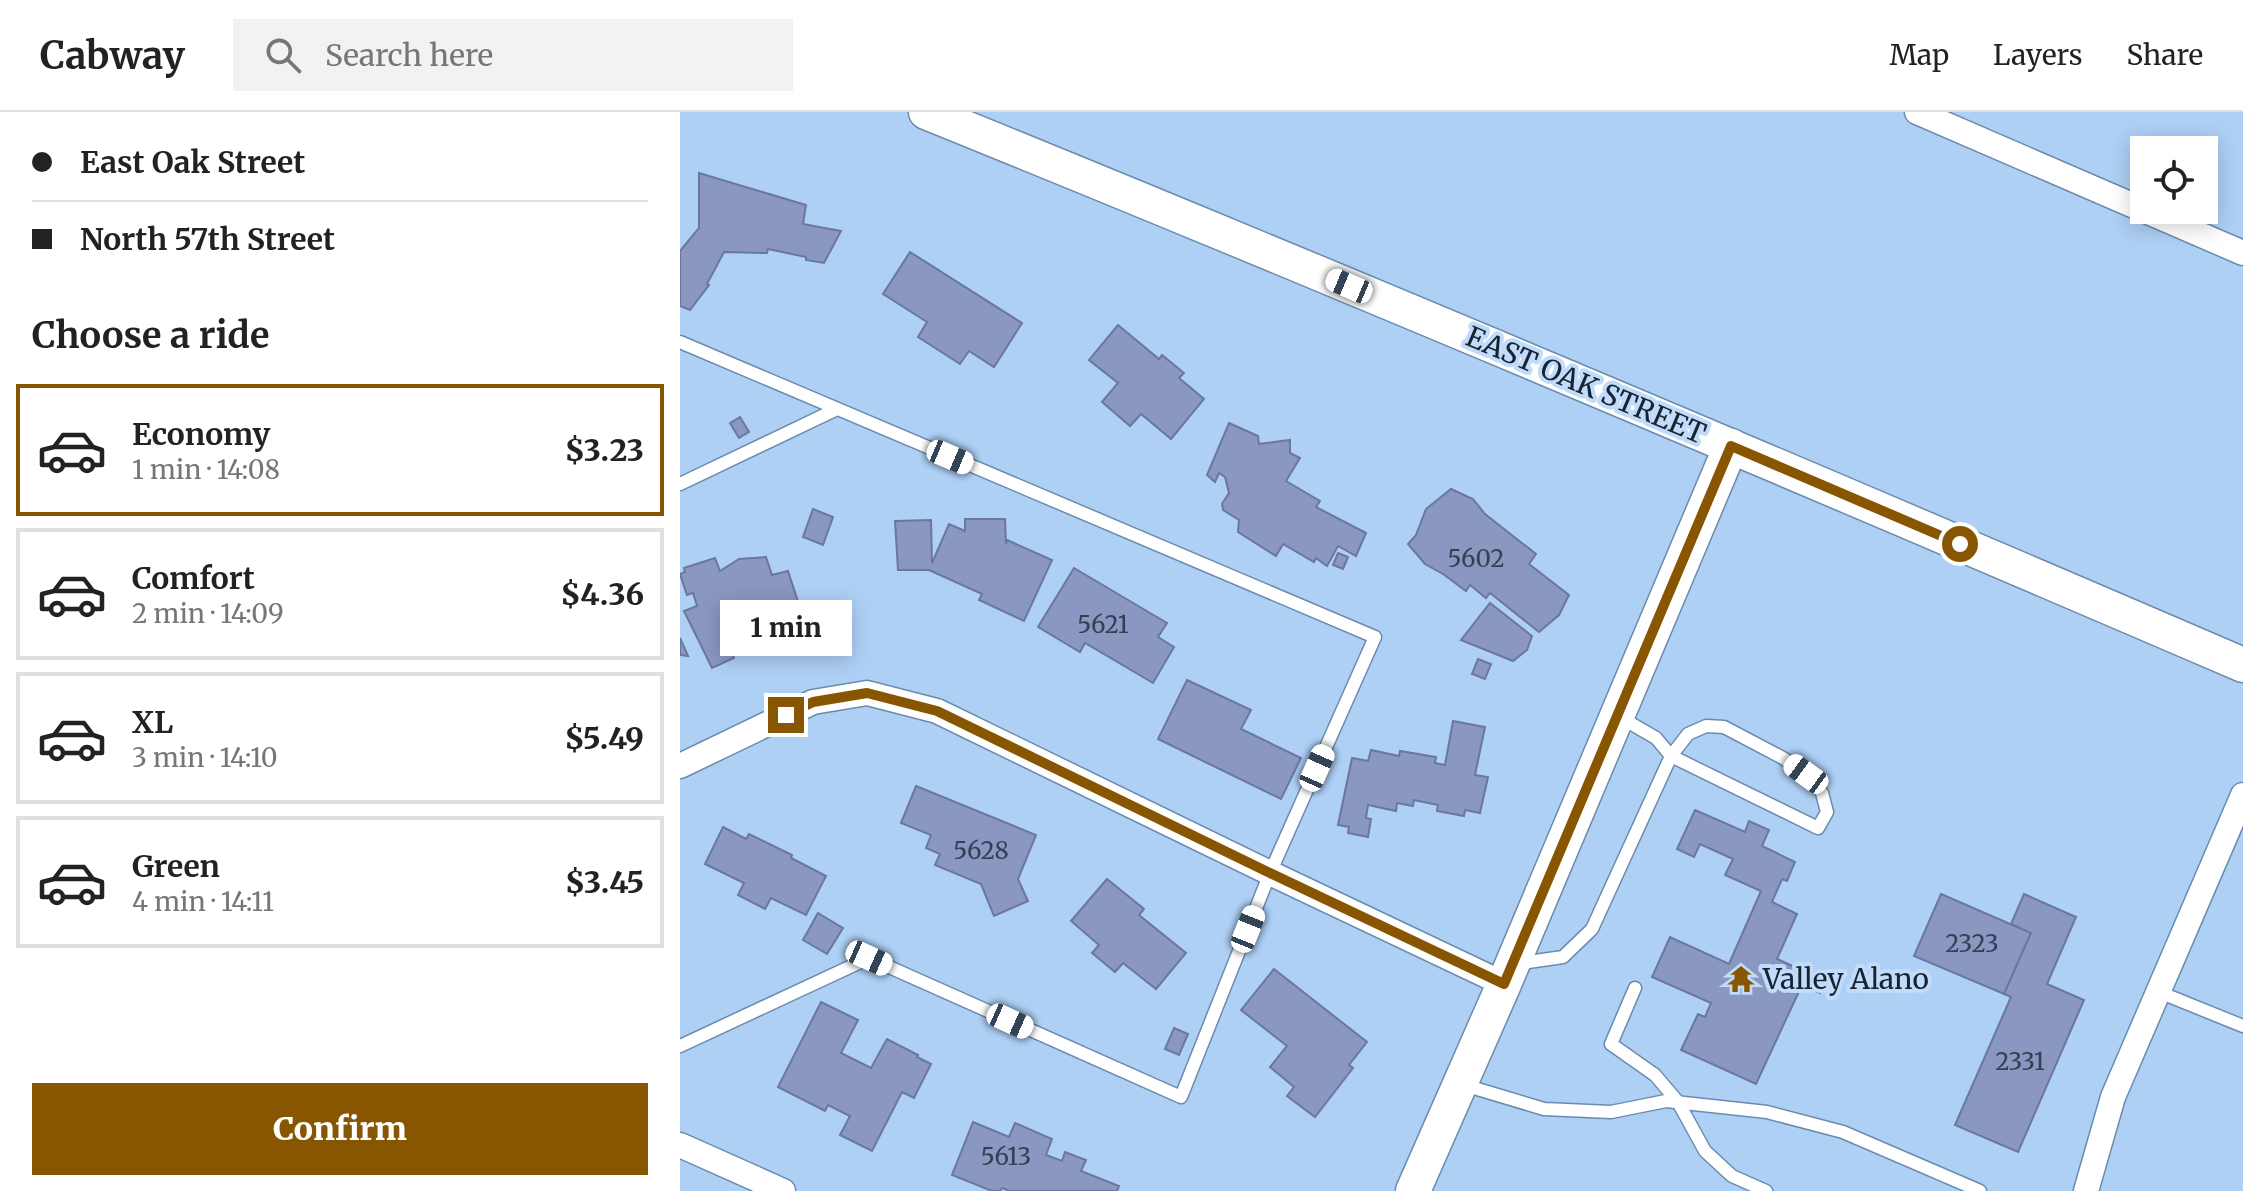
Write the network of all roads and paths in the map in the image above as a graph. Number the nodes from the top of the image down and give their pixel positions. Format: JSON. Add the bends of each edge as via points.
{"nodes":[{"id":1,"x":926,"y":112,"type":"edge"},
{"id":2,"x":1917,"y":112,"type":"edge"},
{"id":3,"x":2243,"y":253,"type":"edge"},
{"id":4,"x":680,"y":342,"type":"edge"},
{"id":5,"x":837,"y":409,"type":"junction"},
{"id":6,"x":1731,"y":446,"type":"junction"},
{"id":7,"x":680,"y":484,"type":"edge"},
{"id":8,"x":2243,"y":665,"type":"edge"},
{"id":9,"x":1617,"y":715,"type":"junction"},
{"id":10,"x":1671,"y":756,"type":"junction"},
{"id":11,"x":680,"y":766,"type":"edge"},
{"id":12,"x":2243,"y":795,"type":"edge"},
{"id":13,"x":1270,"y":873,"type":"junction"},
{"id":14,"x":1508,"y":974,"type":"junction"},
{"id":15,"x":1635,"y":988,"type":"dead end"},
{"id":16,"x":2159,"y":992,"type":"junction"},
{"id":17,"x":2243,"y":1026,"type":"edge"},
{"id":18,"x":680,"y":1046,"type":"edge"},
{"id":19,"x":1460,"y":1084,"type":"junction"},
{"id":20,"x":1678,"y":1102,"type":"junction"},
{"id":21,"x":680,"y":1145,"type":"edge"},
{"id":22,"x":783,"y":1191,"type":"edge"},
{"id":23,"x":1413,"y":1191,"type":"edge"},
{"id":24,"x":1766,"y":1191,"type":"edge"},
{"id":25,"x":1980,"y":1191,"type":"edge"},
{"id":26,"x":2086,"y":1191,"type":"edge"}],
"edges":[{"from":1,"to":6,"type":"street","name":"EAST OAK STREET"},
{"from":2,"to":3,"type":"street"},
{"from":4,"to":5,"type":"lane"},
{"from":5,"to":7,"type":"lane"},
{"from":5,"to":13,"type":"lane","via":[[1375,637]]},
{"from":6,"to":8,"type":"street","name":"EAST OAK STREET"},
{"from":6,"to":9,"type":"street"},
{"from":9,"to":10,"type":"lane","via":[[1656,738]]},
{"from":9,"to":14,"type":"street"},
{"from":10,"to":10,"type":"lane","via":[[1818,828],[1827,812],[1822,793],[1806,774],[1724,727],[1706,726],[1688,734]]},
{"from":10,"to":14,"type":"lane","via":[[1592,929],[1563,957]]},
{"from":11,"to":13,"type":"street","via":[[813,702],[867,693],[937,711]]},
{"from":12,"to":16,"type":"street"},
{"from":13,"to":14,"type":"street"},
{"from":13,"to":18,"type":"lane","via":[[1181,1097],[869,958]]},
{"from":14,"to":19,"type":"street"},
{"from":15,"to":20,"type":"lane","via":[[1611,1044],[1655,1075]]},
{"from":16,"to":17,"type":"lane"},
{"from":16,"to":26,"type":"street","via":[[2113,1097]]},
{"from":19,"to":20,"type":"lane","via":[[1544,1109],[1611,1112]]},
{"from":19,"to":23,"type":"street"},
{"from":20,"to":24,"type":"lane","via":[[1705,1151],[1732,1176]]},
{"from":20,"to":25,"type":"lane","via":[[1767,1112],[1843,1132]]},
{"from":21,"to":22,"type":"street"}]}
